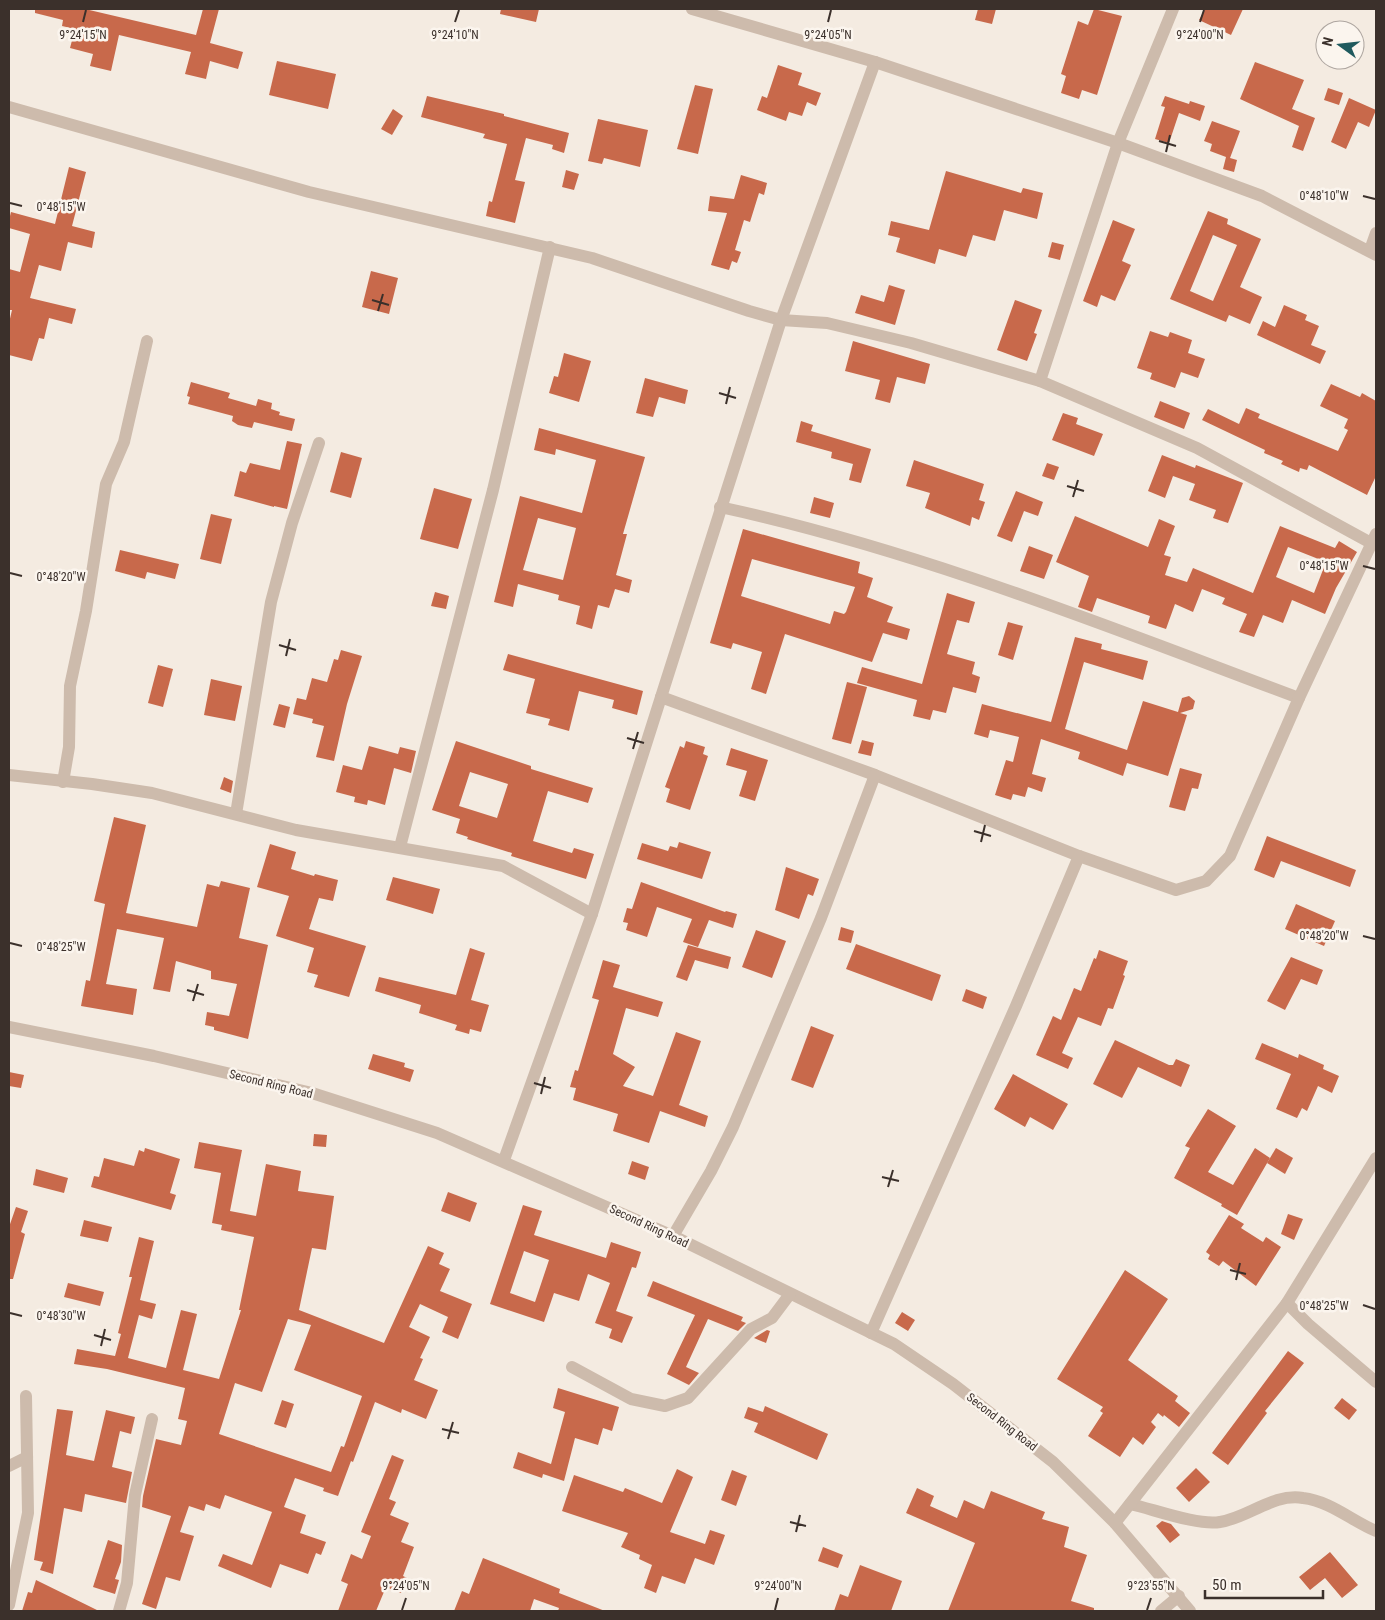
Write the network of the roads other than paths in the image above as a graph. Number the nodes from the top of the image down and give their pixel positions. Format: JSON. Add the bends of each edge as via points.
{"nodes":[{"id":1,"x":692,"y":9,"type":"edge"},
{"id":2,"x":1173,"y":9,"type":"edge"},
{"id":3,"x":875,"y":62,"type":"junction"},
{"id":4,"x":9,"y":107,"type":"edge"},
{"id":5,"x":1118,"y":143,"type":"junction"},
{"id":6,"x":1376,"y":233,"type":"edge"},
{"id":7,"x":550,"y":247,"type":"junction"},
{"id":8,"x":1373,"y":253,"type":"edge"},
{"id":9,"x":781,"y":320,"type":"junction"},
{"id":10,"x":147,"y":341,"type":"dead end"},
{"id":11,"x":1040,"y":381,"type":"junction"},
{"id":12,"x":319,"y":444,"type":"dead end"},
{"id":13,"x":720,"y":507,"type":"junction"},
{"id":14,"x":1374,"y":539,"type":"edge"},
{"id":15,"x":661,"y":697,"type":"junction"},
{"id":16,"x":1299,"y":698,"type":"junction"},
{"id":17,"x":874,"y":775,"type":"junction"},
{"id":18,"x":9,"y":776,"type":"edge"},
{"id":19,"x":63,"y":782,"type":"junction"},
{"id":20,"x":236,"y":814,"type":"junction"},
{"id":21,"x":400,"y":847,"type":"junction"},
{"id":22,"x":1079,"y":856,"type":"junction"},
{"id":23,"x":592,"y":914,"type":"junction"},
{"id":24,"x":9,"y":1026,"type":"edge"},
{"id":25,"x":1376,"y":1158,"type":"edge"},
{"id":26,"x":504,"y":1160,"type":"junction"},
{"id":27,"x":673,"y":1236,"type":"junction"},
{"id":28,"x":790,"y":1294,"type":"junction"},
{"id":29,"x":1287,"y":1303,"type":"junction"},
{"id":30,"x":871,"y":1333,"type":"junction"},
{"id":31,"x":572,"y":1367,"type":"dead end"},
{"id":32,"x":1376,"y":1382,"type":"edge"},
{"id":33,"x":26,"y":1396,"type":"dead end"},
{"id":34,"x":152,"y":1419,"type":"dead end"},
{"id":35,"x":27,"y":1457,"type":"junction"},
{"id":36,"x":9,"y":1466,"type":"edge"},
{"id":37,"x":1130,"y":1504,"type":"junction"},
{"id":38,"x":1115,"y":1523,"type":"junction"},
{"id":39,"x":1376,"y":1531,"type":"edge"},
{"id":40,"x":1179,"y":1596,"type":"junction"},
{"id":41,"x":9,"y":1605,"type":"edge"},
{"id":42,"x":119,"y":1611,"type":"edge"},
{"id":43,"x":1161,"y":1611,"type":"edge"},
{"id":44,"x":1190,"y":1611,"type":"edge"}],
"edges":[{"from":1,"to":3,"type":"street"},
{"from":2,"to":5,"type":"street"},
{"from":3,"to":5,"type":"street"},
{"from":3,"to":9,"type":"street"},
{"from":4,"to":7,"type":"street","via":[[309,192]]},
{"from":5,"to":8,"type":"street","via":[[1262,196]]},
{"from":5,"to":11,"type":"street"},
{"from":6,"to":8,"type":"street"},
{"from":7,"to":9,"type":"street"},
{"from":7,"to":21,"type":"street","via":[[493,490]]},
{"from":9,"to":11,"type":"street","via":[[827,323]]},
{"from":9,"to":13,"type":"street"},
{"from":10,"to":19,"type":"street","via":[[124,442],[106,484],[70,686],[69,747]]},
{"from":11,"to":14,"type":"street","via":[[1197,448]]},
{"from":12,"to":20,"type":"street","via":[[292,523],[271,602]]},
{"from":13,"to":15,"type":"street"},
{"from":13,"to":16,"type":"street","via":[[849,539],[965,575]]},
{"from":14,"to":16,"type":"street"},
{"from":15,"to":17,"type":"street"},
{"from":15,"to":23,"type":"street"},
{"from":16,"to":22,"type":"street","via":[[1230,856],[1206,881],[1176,890]]},
{"from":17,"to":22,"type":"street"},
{"from":17,"to":27,"type":"street","via":[[821,918],[733,1127]]},
{"from":18,"to":19,"type":"street"},
{"from":19,"to":20,"type":"street","via":[[152,793]]},
{"from":20,"to":21,"type":"street","via":[[296,830]]},
{"from":21,"to":23,"type":"street","via":[[503,866]]},
{"from":22,"to":30,"type":"street"},
{"from":23,"to":26,"type":"street"},
{"from":24,"to":26,"type":"street","name":"Second Ring Road","via":[[312,1093],[438,1133]]},
{"from":25,"to":29,"type":"street"},
{"from":26,"to":27,"type":"street","name":"Second Ring Road"},
{"from":27,"to":28,"type":"street","name":"Second Ring Road"},
{"from":28,"to":30,"type":"street","name":"Second Ring Road"},
{"from":28,"to":31,"type":"street","via":[[772,1318],[751,1329],[688,1398],[665,1406],[631,1399]]},
{"from":29,"to":32,"type":"street"},
{"from":29,"to":37,"type":"street"},
{"from":30,"to":38,"type":"street","name":"Second Ring Road","via":[[919,1359],[998,1418],[1053,1462]]},
{"from":33,"to":35,"type":"street"},
{"from":34,"to":42,"type":"street","via":[[135,1495],[128,1574]]},
{"from":35,"to":36,"type":"street"},
{"from":35,"to":41,"type":"street","via":[[28,1513]]},
{"from":37,"to":38,"type":"street"},
{"from":37,"to":39,"type":"street","via":[[1218,1523],[1238,1518],[1262,1505],[1303,1498],[1322,1503]]},
{"from":38,"to":40,"type":"street","name":"Second Ring Road"},
{"from":40,"to":43,"type":"street"},
{"from":40,"to":44,"type":"street","name":"Second Ring Road"}]}
